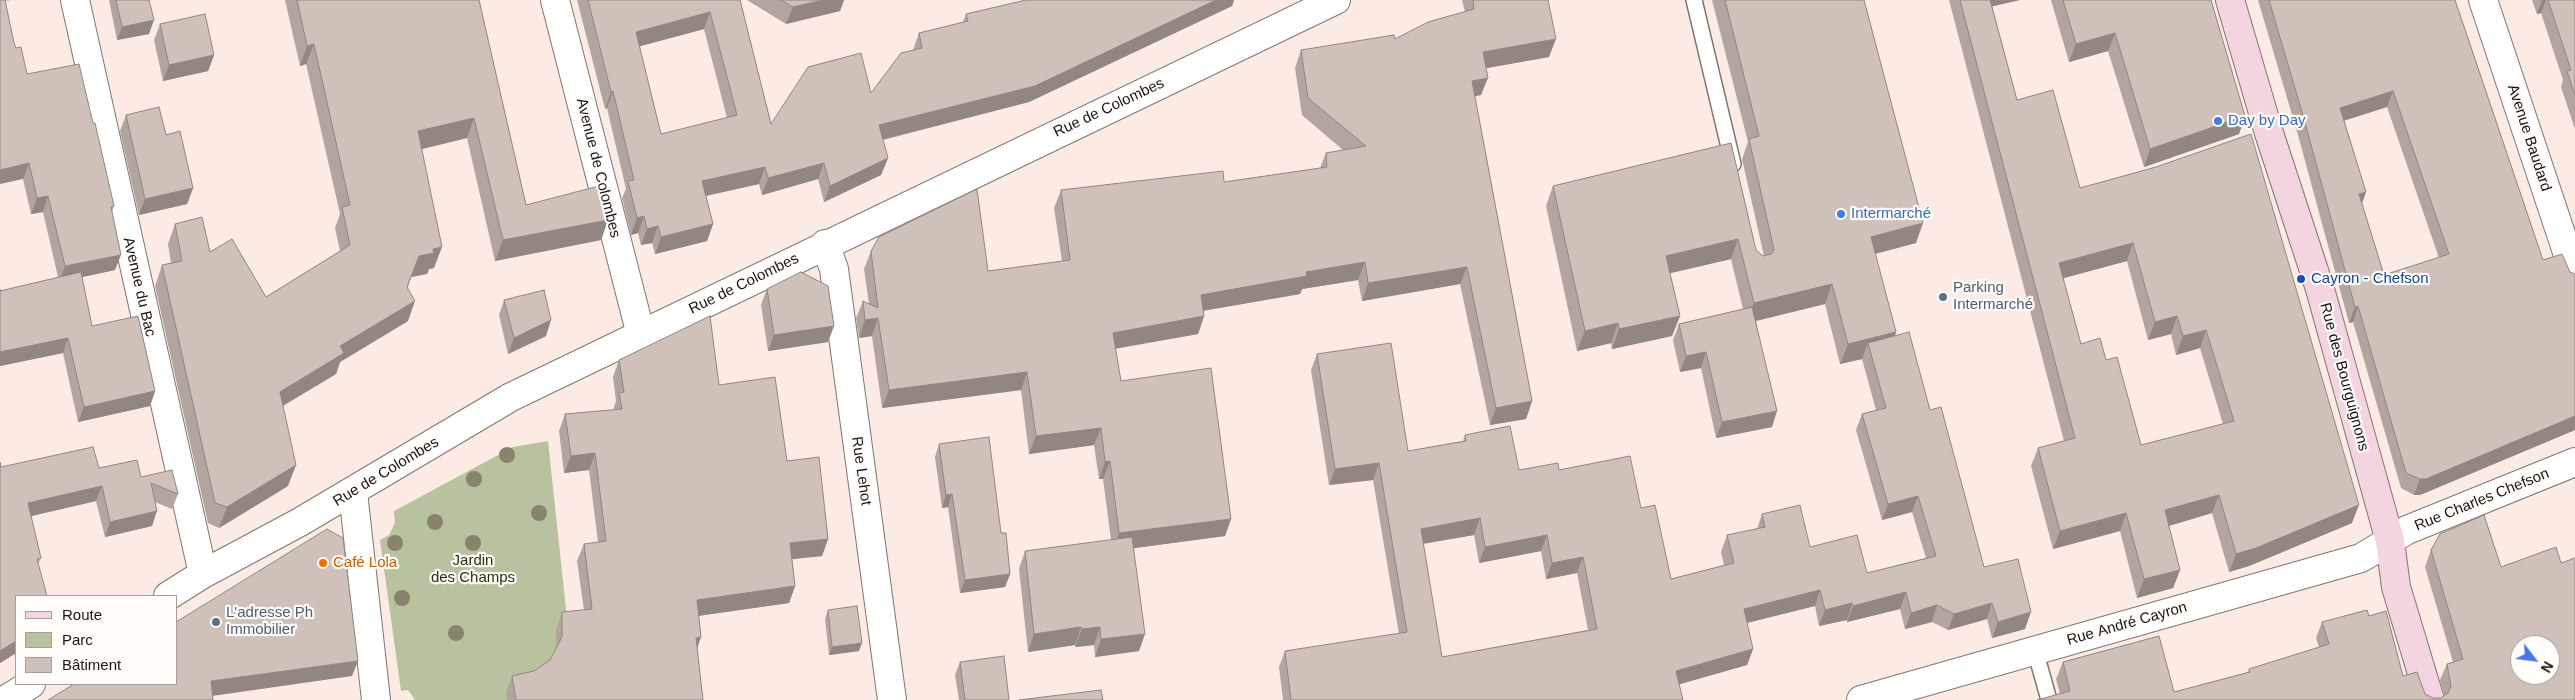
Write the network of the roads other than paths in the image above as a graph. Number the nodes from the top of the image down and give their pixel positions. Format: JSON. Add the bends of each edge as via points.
{"nodes":[{"id":1,"x":75,"y":0,"type":"edge"},
{"id":2,"x":555,"y":0,"type":"edge"},
{"id":3,"x":1336,"y":0,"type":"edge"},
{"id":4,"x":1694,"y":0,"type":"edge"},
{"id":5,"x":2230,"y":0,"type":"edge"},
{"id":6,"x":2483,"y":0,"type":"edge"},
{"id":7,"x":1737,"y":181,"type":"edge"},
{"id":8,"x":825,"y":244,"type":"junction"},
{"id":9,"x":2575,"y":276,"type":"edge"},
{"id":10,"x":641,"y":335,"type":"junction"},
{"id":11,"x":2575,"y":462,"type":"edge"},
{"id":12,"x":353,"y":492,"type":"junction"},
{"id":13,"x":2390,"y":541,"type":"junction"},
{"id":14,"x":203,"y":574,"type":"junction"},
{"id":15,"x":170,"y":595,"type":"edge"},
{"id":16,"x":2035,"y":650,"type":"junction"},
{"id":17,"x":28,"y":685,"type":"edge"},
{"id":18,"x":5,"y":700,"type":"edge"},
{"id":19,"x":376,"y":700,"type":"edge"},
{"id":20,"x":892,"y":700,"type":"edge"},
{"id":21,"x":1861,"y":700,"type":"edge"},
{"id":22,"x":2049,"y":700,"type":"edge"},
{"id":23,"x":2430,"y":700,"type":"edge"}],
"edges":[{"from":1,"to":14,"type":"street","name":"Avenue du Bac"},
{"from":2,"to":10,"type":"street","name":"Avenue de Colombes"},
{"from":3,"to":8,"type":"street","name":"Rue de Colombes"},
{"from":4,"to":7,"type":"lane"},
{"from":5,"to":13,"type":"main road","name":"Rue des Bourguignons","via":[[2260,136],[2320,289]]},
{"from":6,"to":9,"type":"street","name":"Avenue Baudard"},
{"from":8,"to":10,"type":"street","name":"Rue de Colombes"},
{"from":8,"to":20,"type":"street","name":"Rue Lehot","via":[[834,269]]},
{"from":10,"to":12,"type":"street","name":"Rue de Colombes","via":[[511,397]]},
{"from":11,"to":13,"type":"street","name":"Rue Charles Chefson","via":[[2407,530]]},
{"from":12,"to":14,"type":"street","name":"Rue de Colombes"},
{"from":12,"to":19,"type":"street"},
{"from":13,"to":16,"type":"street","name":"Rue André Cayron","via":[[2361,558]]},
{"from":13,"to":23,"type":"main road","name":"Rue des Bourguignons","via":[[2396,587]]},
{"from":14,"to":15,"type":"street","name":"Rue de Colombes"},
{"from":16,"to":21,"type":"street","name":"Rue André Cayron"},
{"from":16,"to":22,"type":"lane"},
{"from":17,"to":18,"type":"street"}]}
